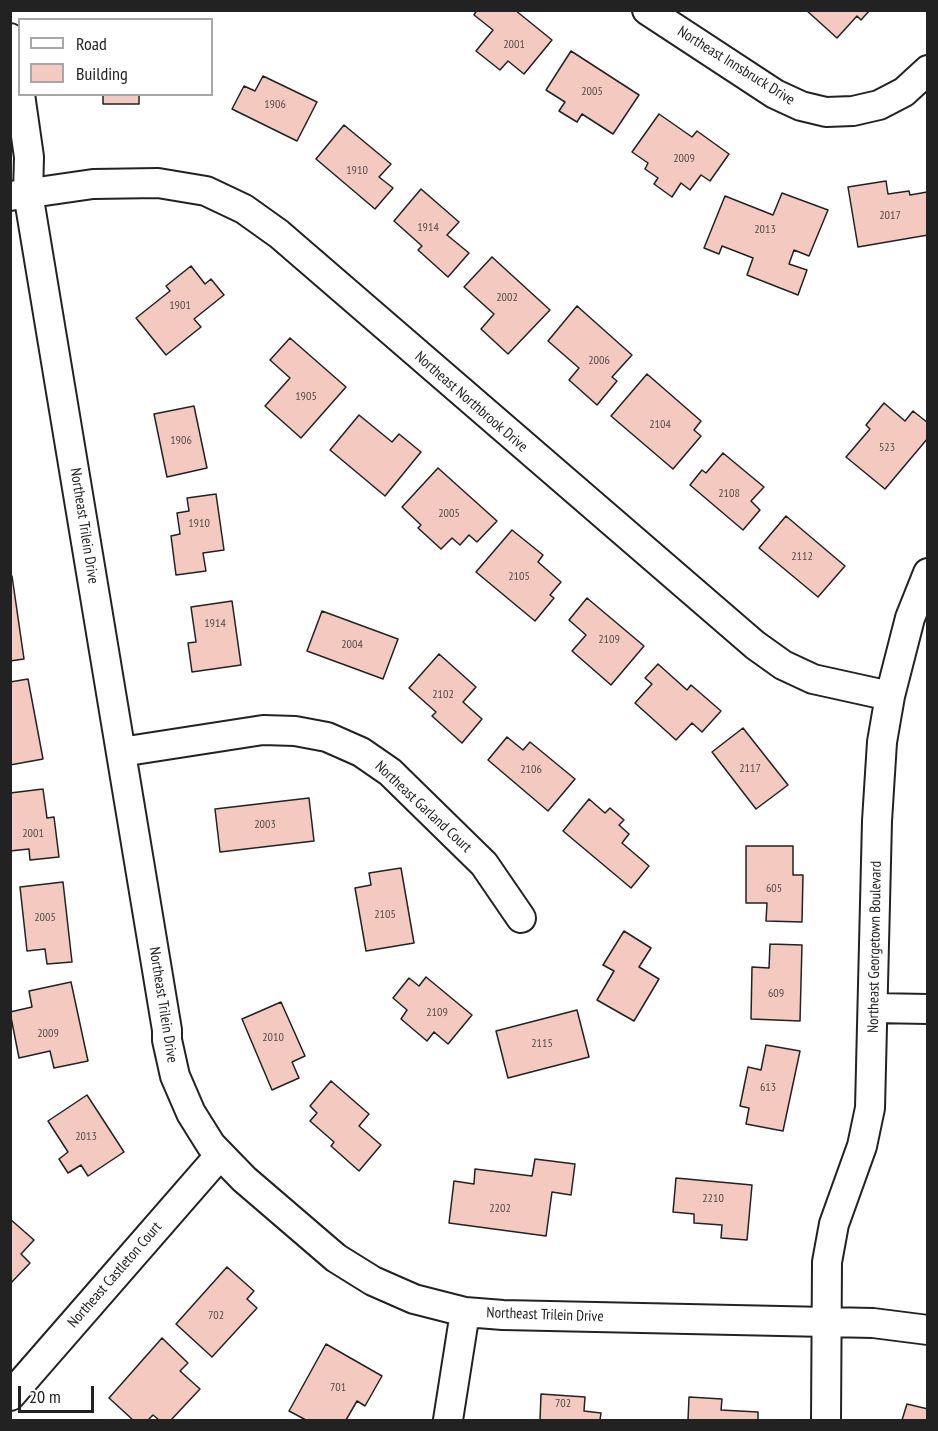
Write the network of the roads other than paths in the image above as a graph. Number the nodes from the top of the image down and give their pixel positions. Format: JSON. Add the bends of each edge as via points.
{"nodes":[{"id":1,"x":647,"y":10,"type":"edge"},
{"id":2,"x":10,"y":38,"type":"edge"},
{"id":3,"x":926,"y":71,"type":"edge"},
{"id":4,"x":18,"y":78,"type":"edge"},
{"id":5,"x":20,"y":96,"type":"edge"},
{"id":6,"x":19,"y":195,"type":"edge"},
{"id":7,"x":927,"y":573,"type":"edge"},
{"id":8,"x":890,"y":696,"type":"junction"},
{"id":9,"x":121,"y":752,"type":"junction"},
{"id":10,"x":521,"y":918,"type":"dead end"},
{"id":11,"x":874,"y":1008,"type":"junction"},
{"id":12,"x":927,"y":1009,"type":"edge"},
{"id":13,"x":220,"y":1155,"type":"junction"},
{"id":14,"x":465,"y":1312,"type":"junction"},
{"id":15,"x":825,"y":1322,"type":"junction"},
{"id":16,"x":927,"y":1330,"type":"edge"},
{"id":17,"x":12,"y":1391,"type":"edge"},
{"id":18,"x":448,"y":1420,"type":"edge"},
{"id":19,"x":826,"y":1420,"type":"edge"}],
"edges":[{"from":1,"to":3,"type":"street","name":"Northeast Innsbruck Drive","via":[[775,94],[826,112],[879,105],[904,92]]},
{"from":2,"to":4,"type":"street"},
{"from":5,"to":6,"type":"street","name":"Northeast Trilein Drive","via":[[29,157]]},
{"from":6,"to":8,"type":"street","name":"Northeast Northbrook Drive","via":[[93,184],[158,183],[206,191],[244,208],[755,645],[783,665],[813,679]]},
{"from":6,"to":9,"type":"street","name":"Northeast Trilein Drive"},
{"from":7,"to":8,"type":"street","name":"Northeast Georgetown Boulevard","via":[[910,618]]},
{"from":8,"to":11,"type":"street","name":"Northeast Georgetown Boulevard","via":[[882,742],[877,821]]},
{"from":9,"to":10,"type":"street","name":"Northeast Garland Court","via":[[263,730],[327,738],[361,752],[390,772],[483,864]]},
{"from":9,"to":13,"type":"street","name":"Northeast Trilein Drive","via":[[175,1076],[191,1113]]},
{"from":11,"to":12,"type":"street"},
{"from":11,"to":15,"type":"street","name":"Northeast Georgetown Boulevard","via":[[870,1108],[862,1146],[834,1224],[827,1262]]},
{"from":13,"to":14,"type":"street","name":"Northeast Trilein Drive","via":[[336,1258],[373,1281],[414,1299]]},
{"from":13,"to":17,"type":"street","name":"Northeast Castleton Court"},
{"from":14,"to":15,"type":"street","name":"Northeast Trilein Drive"},
{"from":14,"to":18,"type":"street"},
{"from":15,"to":16,"type":"street","name":"Northeast Trilein Drive","via":[[903,1325]]},
{"from":15,"to":19,"type":"street","name":"Northeast Georgetown Boulevard"}]}
